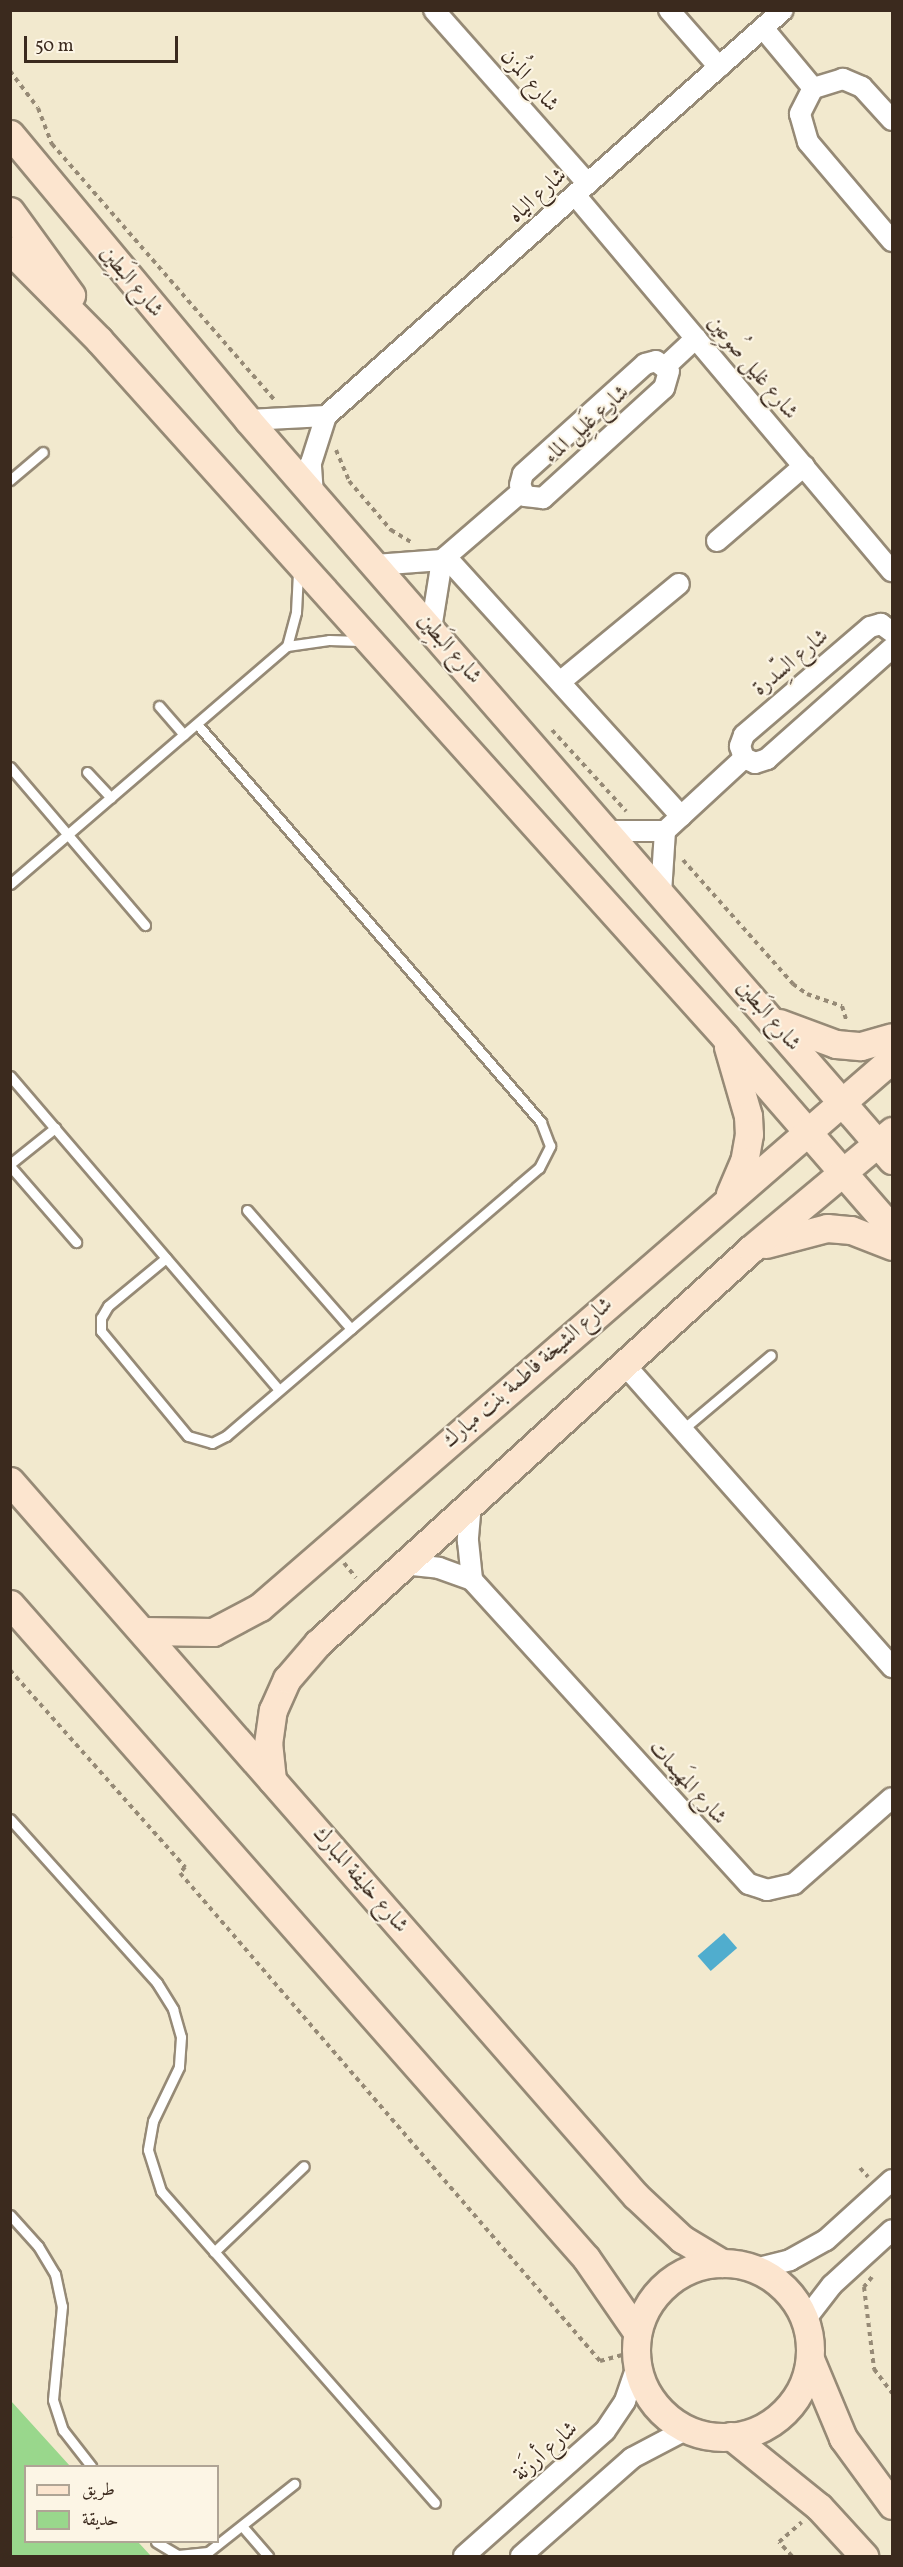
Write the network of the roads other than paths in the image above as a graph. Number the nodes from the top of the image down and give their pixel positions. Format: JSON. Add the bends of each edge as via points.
{"nodes":[{"id":1,"x":434,"y":10,"type":"edge"},
{"id":2,"x":669,"y":10,"type":"edge"},
{"id":3,"x":783,"y":10,"type":"edge"},
{"id":4,"x":763,"y":28,"type":"junction"},
{"id":5,"x":719,"y":67,"type":"junction"},
{"id":6,"x":813,"y":88,"type":"junction"},
{"id":7,"x":892,"y":120,"type":"edge"},
{"id":8,"x":10,"y":134,"type":"edge"},
{"id":9,"x":581,"y":189,"type":"junction"},
{"id":10,"x":10,"y":211,"type":"edge"},
{"id":11,"x":892,"y":241,"type":"edge"},
{"id":12,"x":10,"y":250,"type":"edge"},
{"id":13,"x":696,"y":338,"type":"junction"},
{"id":14,"x":99,"y":340,"type":"junction"},
{"id":15,"x":666,"y":366,"type":"junction"},
{"id":16,"x":326,"y":416,"type":"junction"},
{"id":17,"x":248,"y":420,"type":"junction"},
{"id":18,"x":42,"y":452,"type":"dead end"},
{"id":19,"x":804,"y":466,"type":"junction"},
{"id":20,"x":10,"y":480,"type":"edge"},
{"id":21,"x":521,"y":492,"type":"junction"},
{"id":22,"x":313,"y":495,"type":"junction"},
{"id":23,"x":717,"y":541,"type":"dead end"},
{"id":24,"x":444,"y":559,"type":"junction"},
{"id":25,"x":297,"y":560,"type":"junction"},
{"id":26,"x":375,"y":565,"type":"junction"},
{"id":27,"x":892,"y":572,"type":"edge"},
{"id":28,"x":679,"y":584,"type":"dead end"},
{"id":29,"x":431,"y":628,"type":"junction"},
{"id":30,"x":892,"y":634,"type":"edge"},
{"id":31,"x":370,"y":642,"type":"junction"},
{"id":32,"x":287,"y":646,"type":"junction"},
{"id":33,"x":560,"y":682,"type":"junction"},
{"id":34,"x":159,"y":706,"type":"dead end"},
{"id":35,"x":196,"y":724,"type":"junction"},
{"id":36,"x":184,"y":735,"type":"junction"},
{"id":37,"x":744,"y":758,"type":"junction"},
{"id":38,"x":10,"y":767,"type":"edge"},
{"id":39,"x":87,"y":772,"type":"dead end"},
{"id":40,"x":111,"y":798,"type":"junction"},
{"id":41,"x":681,"y":816,"type":"junction"},
{"id":42,"x":607,"y":831,"type":"junction"},
{"id":43,"x":665,"y":831,"type":"junction"},
{"id":44,"x":68,"y":834,"type":"junction"},
{"id":45,"x":10,"y":884,"type":"edge"},
{"id":46,"x":661,"y":893,"type":"junction"},
{"id":47,"x":145,"y":925,"type":"dead end"},
{"id":48,"x":772,"y":1020,"type":"junction"},
{"id":49,"x":725,"y":1037,"type":"junction"},
{"id":50,"x":892,"y":1037,"type":"edge"},
{"id":51,"x":892,"y":1059,"type":"edge"},
{"id":52,"x":10,"y":1076,"type":"edge"},
{"id":53,"x":842,"y":1101,"type":"junction"},
{"id":54,"x":55,"y":1128,"type":"junction"},
{"id":55,"x":807,"y":1131,"type":"junction"},
{"id":56,"x":888,"y":1145,"type":"edge"},
{"id":57,"x":10,"y":1165,"type":"edge"},
{"id":58,"x":843,"y":1173,"type":"junction"},
{"id":59,"x":728,"y":1200,"type":"junction"},
{"id":60,"x":247,"y":1210,"type":"dead end"},
{"id":61,"x":892,"y":1229,"type":"edge"},
{"id":62,"x":76,"y":1242,"type":"dead end"},
{"id":63,"x":892,"y":1246,"type":"edge"},
{"id":64,"x":751,"y":1249,"type":"junction"},
{"id":65,"x":166,"y":1258,"type":"junction"},
{"id":66,"x":351,"y":1329,"type":"junction"},
{"id":67,"x":771,"y":1355,"type":"dead end"},
{"id":68,"x":624,"y":1364,"type":"junction"},
{"id":69,"x":279,"y":1390,"type":"junction"},
{"id":70,"x":682,"y":1430,"type":"junction"},
{"id":71,"x":10,"y":1481,"type":"edge"},
{"id":72,"x":471,"y":1503,"type":"junction"},
{"id":73,"x":404,"y":1564,"type":"junction"},
{"id":74,"x":472,"y":1580,"type":"junction"},
{"id":75,"x":10,"y":1604,"type":"edge"},
{"id":76,"x":142,"y":1631,"type":"junction"},
{"id":77,"x":892,"y":1666,"type":"edge"},
{"id":78,"x":272,"y":1780,"type":"junction"},
{"id":79,"x":892,"y":1798,"type":"edge"},
{"id":80,"x":10,"y":1819,"type":"edge"},
{"id":81,"x":304,"y":2166,"type":"dead end"},
{"id":82,"x":892,"y":2180,"type":"edge"},
{"id":83,"x":10,"y":2215,"type":"edge"},
{"id":84,"x":892,"y":2230,"type":"edge"},
{"id":85,"x":214,"y":2252,"type":"junction"},
{"id":86,"x":722,"y":2263,"type":"junction"},
{"id":87,"x":755,"y":2269,"type":"junction"},
{"id":88,"x":805,"y":2320,"type":"junction"},
{"id":89,"x":637,"y":2350,"type":"junction"},
{"id":90,"x":810,"y":2359,"type":"junction"},
{"id":91,"x":687,"y":2429,"type":"junction"},
{"id":92,"x":731,"y":2436,"type":"junction"},
{"id":93,"x":90,"y":2465,"type":"edge"},
{"id":94,"x":294,"y":2484,"type":"dead end"},
{"id":95,"x":435,"y":2503,"type":"dead end"},
{"id":96,"x":892,"y":2505,"type":"edge"},
{"id":97,"x":242,"y":2526,"type":"junction"},
{"id":98,"x":219,"y":2541,"type":"edge"},
{"id":99,"x":159,"y":2543,"type":"edge"},
{"id":100,"x":216,"y":2543,"type":"edge"},
{"id":101,"x":268,"y":2556,"type":"edge"},
{"id":102,"x":464,"y":2556,"type":"edge"},
{"id":103,"x":521,"y":2556,"type":"edge"},
{"id":104,"x":864,"y":2556,"type":"edge"}],
"edges":[{"from":1,"to":9,"type":"street","name":"شارع المُزن"},
{"from":2,"to":5,"type":"street"},
{"from":3,"to":4,"type":"street","name":"شارع الياه"},
{"from":4,"to":5,"type":"street","name":"شارع الياه"},
{"from":4,"to":6,"type":"street"},
{"from":5,"to":9,"type":"street","name":"شارع الياه"},
{"from":6,"to":7,"type":"street","via":[[832,79],[853,81]]},
{"from":6,"to":11,"type":"street","via":[[802,104],[803,134]]},
{"from":8,"to":17,"type":"main road","name":"شارع البَطِين"},
{"from":9,"to":13,"type":"street","name":"شارع غليل صُوعِين"},
{"from":9,"to":16,"type":"street","name":"شارع الياه"},
{"from":10,"to":14,"type":"main road","name":"شارع البَطِين","via":[[61,279]]},
{"from":12,"to":14,"type":"main road","name":"شارع البَطِين"},
{"from":13,"to":15,"type":"street"},
{"from":13,"to":19,"type":"street","name":"شارع غليل صُوعِين"},
{"from":14,"to":25,"type":"main road","name":"شارع البَطِين"},
{"from":15,"to":21,"type":"street","name":"شارع غَلِيل الماء","via":[[656,361],[645,364],[523,474]]},
{"from":15,"to":21,"type":"street","name":"شارع غَلِيل الماء","via":[[669,377],[664,388],[543,498],[531,499]]},
{"from":16,"to":17,"type":"street"},
{"from":16,"to":22,"type":"street","via":[[311,463]]},
{"from":17,"to":22,"type":"main road","name":"شارع البَطِين"},
{"from":18,"to":20,"type":"lane"},
{"from":19,"to":23,"type":"street"},
{"from":19,"to":27,"type":"street","name":"شارع غليل صُوعِين"},
{"from":21,"to":24,"type":"street","name":"شارع غَلِيل الماء"},
{"from":22,"to":26,"type":"main road","name":"شارع البَطِين"},
{"from":24,"to":26,"type":"street"},
{"from":24,"to":29,"type":"street"},
{"from":24,"to":33,"type":"street"},
{"from":25,"to":31,"type":"main road","name":"شارع البَطِين"},
{"from":25,"to":32,"type":"lane","via":[[296,612]]},
{"from":26,"to":29,"type":"main road","name":"شارع البَطِين"},
{"from":28,"to":33,"type":"street"},
{"from":29,"to":42,"type":"main road","name":"شارع البَطِين"},
{"from":30,"to":37,"type":"street","name":"شارع السِّدرة","via":[[767,759],[755,763]]},
{"from":30,"to":37,"type":"street","name":"شارع السِّدرة","via":[[881,624],[870,627],[748,731],[740,746]]},
{"from":31,"to":32,"type":"lane","via":[[328,640]]},
{"from":31,"to":49,"type":"main road","name":"شارع البَطِين"},
{"from":32,"to":35,"type":"lane"},
{"from":33,"to":41,"type":"street"},
{"from":34,"to":36,"type":"lane"},
{"from":35,"to":36,"type":"lane"},
{"from":35,"to":66,"type":"lane","via":[[542,1122],[549,1137],[548,1154],[539,1168]]},
{"from":36,"to":40,"type":"lane"},
{"from":37,"to":41,"type":"street"},
{"from":38,"to":44,"type":"lane"},
{"from":39,"to":40,"type":"lane"},
{"from":40,"to":44,"type":"lane"},
{"from":41,"to":43,"type":"street"},
{"from":42,"to":43,"type":"street"},
{"from":42,"to":46,"type":"main road","name":"شارع البَطِين"},
{"from":43,"to":46,"type":"street"},
{"from":44,"to":45,"type":"lane"},
{"from":44,"to":47,"type":"lane"},
{"from":46,"to":48,"type":"main road","name":"شارع البَطِين"},
{"from":48,"to":50,"type":"main road","via":[[836,1044],[861,1046]]},
{"from":48,"to":53,"type":"main road","name":"شارع البَطِين"},
{"from":49,"to":55,"type":"main road","name":"شارع البَطِين"},
{"from":49,"to":59,"type":"main road","via":[[748,1116],[749,1134],[744,1161]]},
{"from":51,"to":53,"type":"main road","name":"شارع الشيخة فاطمة بنت مبارك"},
{"from":52,"to":54,"type":"lane"},
{"from":53,"to":55,"type":"main road","name":"شارع الشيخة فاطمة بنت مبارك"},
{"from":53,"to":56,"type":"main road","name":"شارع البَطِين"},
{"from":54,"to":57,"type":"lane"},
{"from":54,"to":65,"type":"lane"},
{"from":55,"to":58,"type":"main road","name":"شارع البَطِين"},
{"from":55,"to":59,"type":"main road","name":"شارع الشيخة فاطمة بنت مبارك"},
{"from":56,"to":58,"type":"main road"},
{"from":57,"to":62,"type":"lane"},
{"from":58,"to":61,"type":"main road","name":"شارع البَطِين"},
{"from":58,"to":64,"type":"main road"},
{"from":59,"to":76,"type":"main road","name":"شارع الشيخة فاطمة بنت مبارك","via":[[260,1607],[229,1626],[195,1634]]},
{"from":60,"to":66,"type":"lane"},
{"from":63,"to":64,"type":"main road","via":[[851,1230],[826,1228]]},
{"from":64,"to":68,"type":"main road"},
{"from":65,"to":69,"type":"lane"},
{"from":65,"to":69,"type":"lane","via":[[108,1306],[100,1324],[104,1337],[183,1430],[195,1440],[219,1440]]},
{"from":66,"to":69,"type":"lane"},
{"from":67,"to":70,"type":"lane"},
{"from":68,"to":70,"type":"street"},
{"from":68,"to":72,"type":"main road"},
{"from":70,"to":77,"type":"street"},
{"from":71,"to":76,"type":"main road","name":"شارع خليفة المبارك"},
{"from":72,"to":73,"type":"main road"},
{"from":72,"to":74,"type":"street","via":[[468,1541]]},
{"from":73,"to":74,"type":"street","name":"شارع المهَيمات","via":[[439,1568]]},
{"from":73,"to":78,"type":"main road","via":[[318,1643],[279,1694],[269,1727]]},
{"from":74,"to":79,"type":"street","name":"شارع المهَيمات","via":[[749,1884],[767,1890],[794,1884]]},
{"from":75,"to":89,"type":"main road","via":[[586,2258]]},
{"from":76,"to":78,"type":"main road","name":"شارع خليفة المبارك"},
{"from":78,"to":86,"type":"main road","name":"شارع خليفة المبارك","via":[[648,2209],[682,2239]]},
{"from":80,"to":85,"type":"lane","via":[[157,1983],[173,2008],[181,2037],[179,2067],[153,2121],[149,2164],[161,2192]]},
{"from":81,"to":85,"type":"lane"},
{"from":82,"to":87,"type":"street","via":[[816,2247],[790,2260]]},
{"from":83,"to":93,"type":"lane","via":[[38,2246],[55,2274],[62,2306],[54,2400],[63,2430]]},
{"from":84,"to":88,"type":"street","via":[[832,2285]]},
{"from":85,"to":95,"type":"lane"},
{"from":86,"to":87,"type":"main road"},
{"from":86,"to":89,"type":"main road","via":[[684,2272],[668,2283],[643,2313]]},
{"from":87,"to":88,"type":"main road","via":[[786,2289]]},
{"from":88,"to":90,"type":"main road"},
{"from":89,"to":91,"type":"main road","via":[[649,2396],[659,2409]]},
{"from":89,"to":102,"type":"street","name":"شارع أرزَنة","via":[[625,2401],[605,2431]]},
{"from":90,"to":92,"type":"main road","via":[[797,2396],[784,2412],[769,2424]]},
{"from":90,"to":96,"type":"main road","via":[[843,2438]]},
{"from":91,"to":92,"type":"main road","via":[[708,2436]]},
{"from":91,"to":103,"type":"street","via":[[632,2458]]},
{"from":92,"to":104,"type":"main road","via":[[819,2507]]},
{"from":94,"to":97,"type":"lane"},
{"from":97,"to":98,"type":"lane"},
{"from":97,"to":101,"type":"lane"},
{"from":99,"to":100,"type":"lane","via":[[178,2555],[198,2555]]}]}
